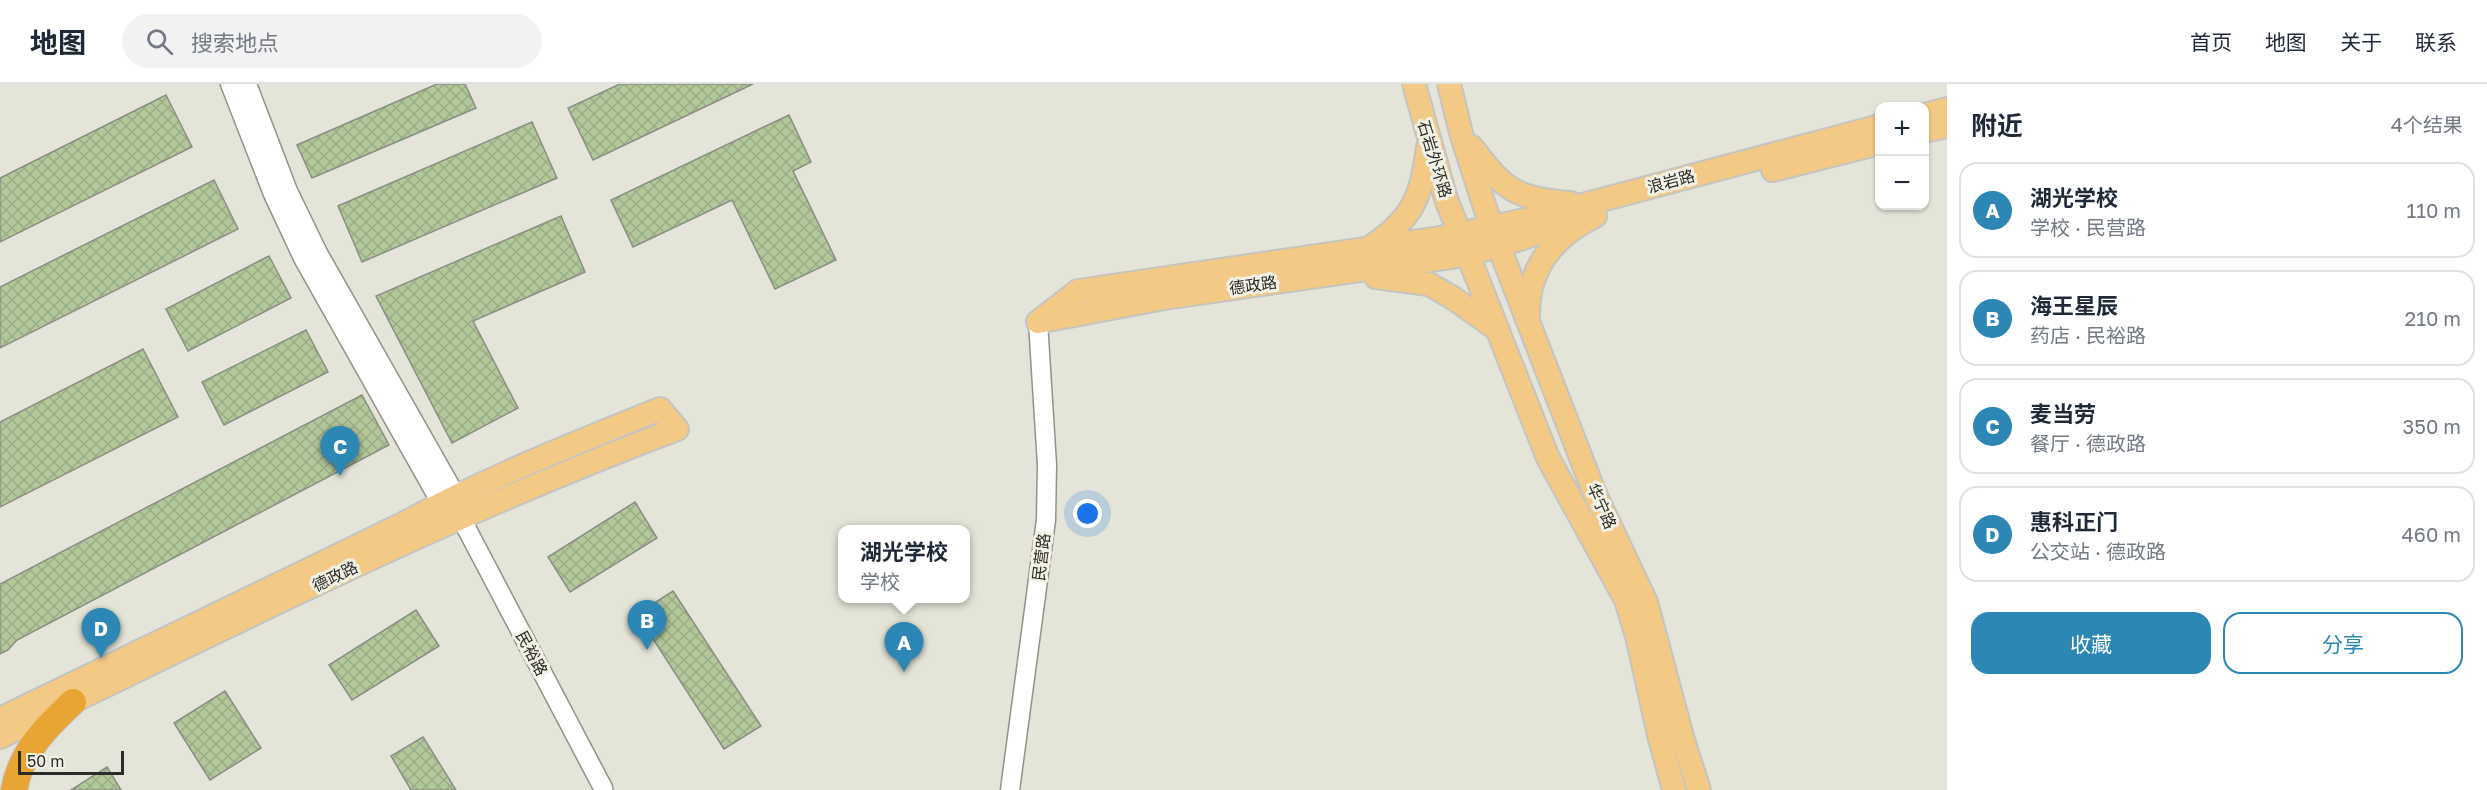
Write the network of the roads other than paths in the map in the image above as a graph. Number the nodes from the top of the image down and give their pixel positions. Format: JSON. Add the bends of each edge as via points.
{"nodes":[{"id":1,"x":230,"y":84,"type":"edge"},
{"id":2,"x":247,"y":84,"type":"edge"},
{"id":3,"x":1414,"y":84,"type":"edge"},
{"id":4,"x":1449,"y":84,"type":"edge"},
{"id":5,"x":1947,"y":109,"type":"edge"},
{"id":6,"x":1929,"y":114,"type":"edge"},
{"id":7,"x":1947,"y":126,"type":"edge"},
{"id":8,"x":1875,"y":127,"type":"edge"},
{"id":9,"x":1929,"y":130,"type":"edge"},
{"id":10,"x":1461,"y":133,"type":"junction"},
{"id":11,"x":1429,"y":139,"type":"junction"},
{"id":12,"x":1875,"y":144,"type":"edge"},
{"id":13,"x":1594,"y":209,"type":"junction"},
{"id":14,"x":1495,"y":236,"type":"junction"},
{"id":15,"x":1465,"y":243,"type":"junction"},
{"id":16,"x":1365,"y":250,"type":"junction"},
{"id":17,"x":1338,"y":273,"type":"junction"},
{"id":18,"x":1529,"y":320,"type":"junction"},
{"id":19,"x":1038,"y":322,"type":"junction"},
{"id":20,"x":1498,"y":330,"type":"junction"},
{"id":21,"x":453,"y":506,"type":"junction"},
{"id":22,"x":73,"y":702,"type":"junction"},
{"id":23,"x":0,"y":719,"type":"edge"},
{"id":24,"x":0,"y":737,"type":"edge"},
{"id":25,"x":606,"y":789,"type":"edge"},
{"id":26,"x":14,"y":790,"type":"edge"},
{"id":27,"x":1010,"y":790,"type":"edge"},
{"id":28,"x":1674,"y":790,"type":"edge"},
{"id":29,"x":1699,"y":790,"type":"edge"}],
"edges":[{"from":1,"to":21,"type":"street","via":[[303,258]]},
{"from":2,"to":21,"type":"street","via":[[288,191],[318,253]]},
{"from":3,"to":11,"type":"main road","name":"石岩外环路"},
{"from":4,"to":10,"type":"main road","name":"石岩外环路"},
{"from":5,"to":6,"type":"main road"},
{"from":7,"to":9,"type":"main road"},
{"from":8,"to":13,"type":"main road","name":"浪岩路"},
{"from":10,"to":13,"type":"main road","via":[[1508,189],[1546,201]]},
{"from":10,"to":14,"type":"main road","name":"石岩外环路"},
{"from":11,"to":15,"type":"main road","name":"石岩外环路","via":[[1446,199]]},
{"from":11,"to":16,"type":"main road","via":[[1422,183],[1413,205],[1388,236]]},
{"from":12,"to":13,"type":"main road","name":"浪岩路"},
{"from":13,"to":14,"type":"main road","name":"浪岩路","via":[[1530,219]]},
{"from":13,"to":18,"type":"main road","via":[[1549,249],[1539,264],[1528,301]]},
{"from":14,"to":15,"type":"main road","name":"浪岩路"},
{"from":14,"to":18,"type":"main road","name":"华宁路"},
{"from":15,"to":16,"type":"main road","name":"德政路"},
{"from":15,"to":17,"type":"main road","name":"德政路"},
{"from":15,"to":20,"type":"main road","name":"华宁路"},
{"from":16,"to":19,"type":"main road","name":"德政路","via":[[1078,291]]},
{"from":17,"to":19,"type":"main road","name":"德政路","via":[[1164,298]]},
{"from":17,"to":20,"type":"main road","via":[[1429,284]]},
{"from":18,"to":29,"type":"main road","name":"华宁路","via":[[1595,494],[1646,602]]},
{"from":19,"to":27,"type":"street","name":"民营路","via":[[1047,465],[1046,520]]},
{"from":20,"to":28,"type":"main road","name":"华宁路","via":[[1548,458],[1626,600]]},
{"from":21,"to":21,"type":"main road","name":"德政路","via":[[535,460],[660,409],[677,429],[556,476]]},
{"from":21,"to":22,"type":"main road","name":"德政路","via":[[388,550]]},
{"from":21,"to":23,"type":"main road","name":"德政路","via":[[403,524]]},
{"from":21,"to":25,"type":"street","name":"民裕路"},
{"from":22,"to":24,"type":"main road","name":"德政路"},
{"from":22,"to":26,"type":"highway","via":[[33,744]]}]}
